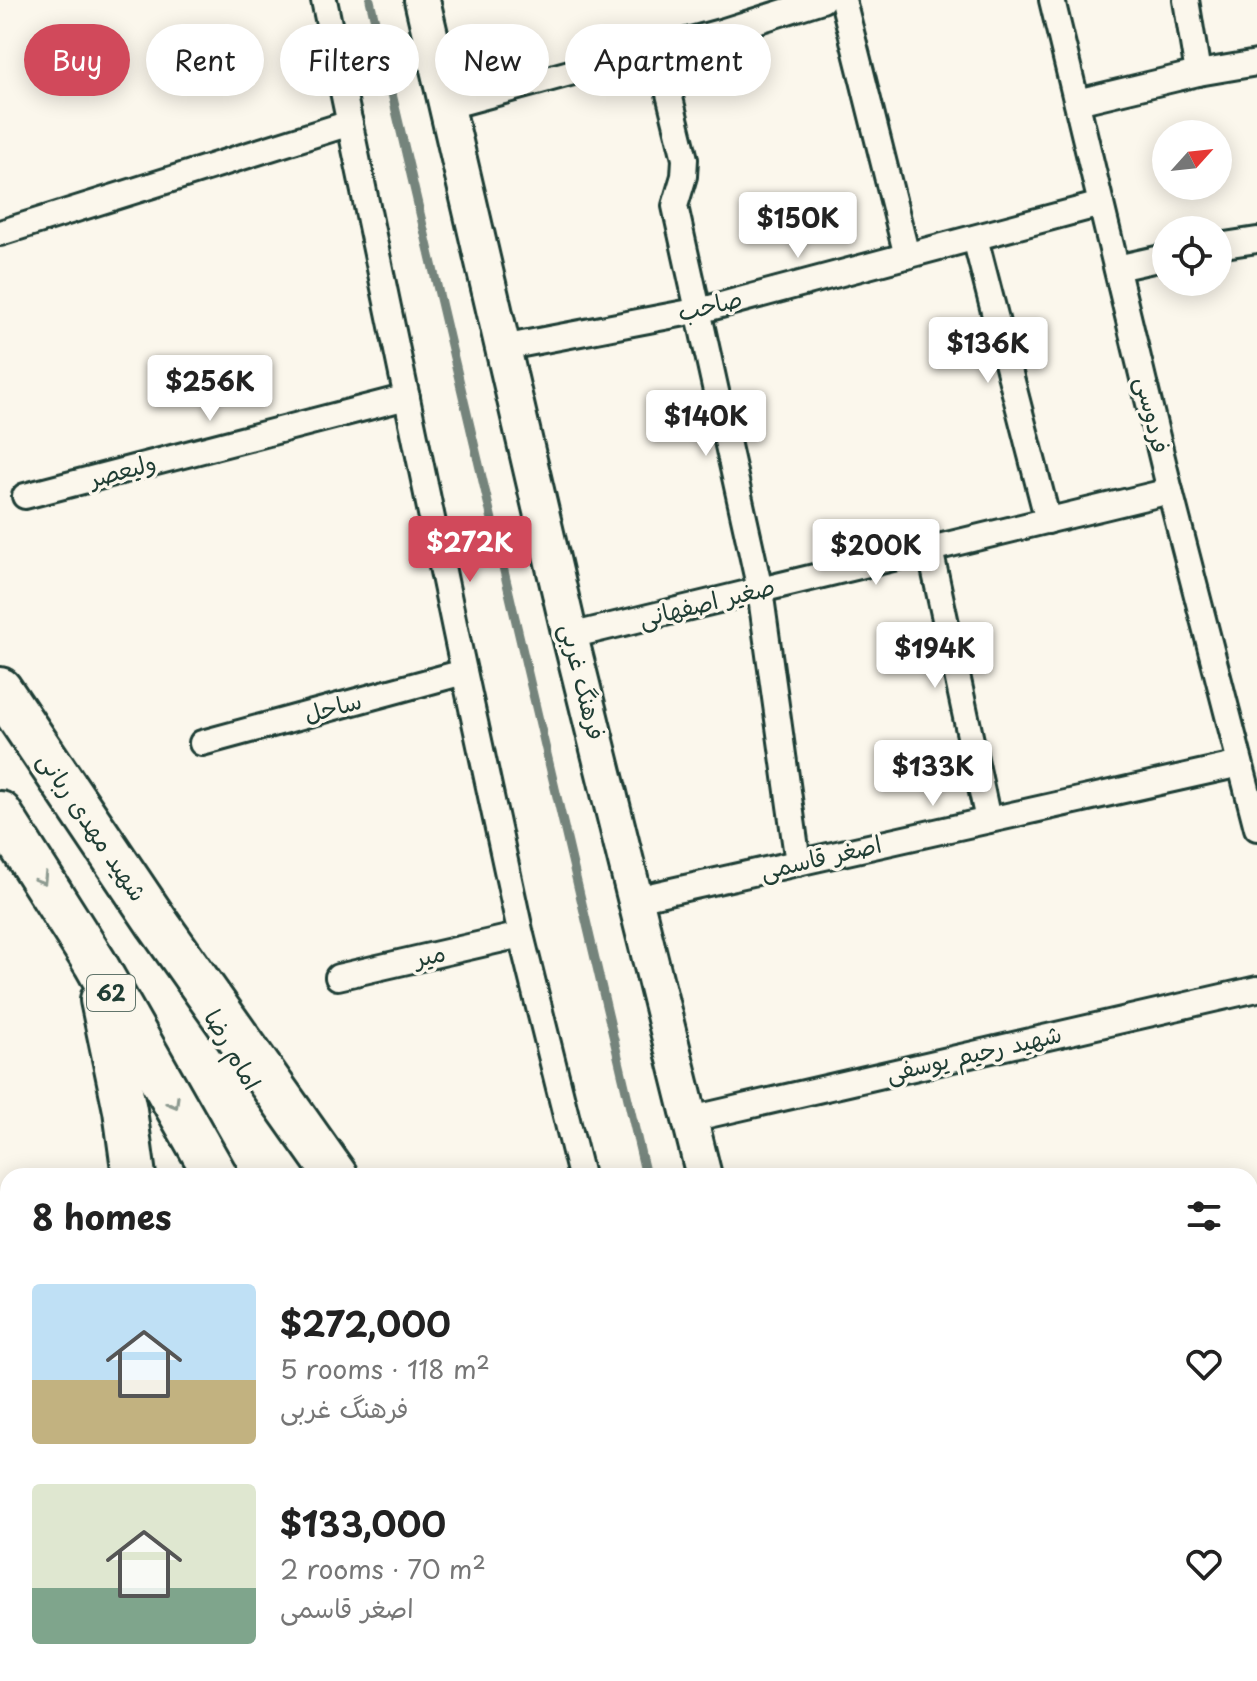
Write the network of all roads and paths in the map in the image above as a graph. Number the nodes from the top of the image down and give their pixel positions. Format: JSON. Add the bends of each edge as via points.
{"nodes":[{"id":1,"x":324,"y":0,"type":"edge"},
{"id":2,"x":422,"y":0,"type":"edge"},
{"id":3,"x":822,"y":0,"type":"edge"},
{"id":4,"x":843,"y":0,"type":"edge"},
{"id":5,"x":1052,"y":0,"type":"edge"},
{"id":6,"x":1186,"y":0,"type":"edge"},
{"id":7,"x":746,"y":24,"type":"edge"},
{"id":8,"x":1257,"y":63,"type":"edge"},
{"id":9,"x":1198,"y":73,"type":"junction"},
{"id":10,"x":565,"y":74,"type":"edge"},
{"id":11,"x":670,"y":96,"type":"edge"},
{"id":12,"x":1077,"y":102,"type":"junction"},
{"id":13,"x":445,"y":107,"type":"junction"},
{"id":14,"x":350,"y":123,"type":"junction"},
{"id":15,"x":1101,"y":204,"type":"junction"},
{"id":16,"x":0,"y":233,"type":"edge"},
{"id":17,"x":975,"y":238,"type":"junction"},
{"id":18,"x":1257,"y":240,"type":"edge"},
{"id":19,"x":1232,"y":244,"type":"edge"},
{"id":20,"x":907,"y":256,"type":"junction"},
{"id":21,"x":1152,"y":260,"type":"edge"},
{"id":22,"x":1117,"y":268,"type":"junction"},
{"id":23,"x":697,"y":311,"type":"junction"},
{"id":24,"x":502,"y":348,"type":"junction"},
{"id":25,"x":407,"y":397,"type":"junction"},
{"id":26,"x":1170,"y":491,"type":"junction"},
{"id":27,"x":25,"y":496,"type":"dead end"},
{"id":28,"x":1048,"y":521,"type":"junction"},
{"id":29,"x":930,"y":549,"type":"junction"},
{"id":30,"x":760,"y":590,"type":"junction"},
{"id":31,"x":570,"y":636,"type":"junction"},
{"id":32,"x":464,"y":672,"type":"junction"},
{"id":33,"x":0,"y":689,"type":"edge"},
{"id":34,"x":202,"y":743,"type":"dead end"},
{"id":35,"x":1240,"y":764,"type":"junction"},
{"id":36,"x":0,"y":813,"type":"edge"},
{"id":37,"x":988,"y":820,"type":"junction"},
{"id":38,"x":1257,"y":828,"type":"edge"},
{"id":39,"x":798,"y":863,"type":"junction"},
{"id":40,"x":636,"y":899,"type":"junction"},
{"id":41,"x":158,"y":924,"type":"junction"},
{"id":42,"x":521,"y":935,"type":"junction"},
{"id":43,"x":95,"y":963,"type":"junction"},
{"id":44,"x":338,"y":977,"type":"dead end"},
{"id":45,"x":1257,"y":989,"type":"edge"},
{"id":46,"x":691,"y":1119,"type":"junction"},
{"id":47,"x":133,"y":1168,"type":"edge"},
{"id":48,"x":211,"y":1168,"type":"edge"},
{"id":49,"x":301,"y":1168,"type":"edge"},
{"id":50,"x":330,"y":1168,"type":"edge"},
{"id":51,"x":579,"y":1168,"type":"edge"},
{"id":52,"x":702,"y":1168,"type":"edge"}],
"edges":[{"from":1,"to":14,"type":"street"},
{"from":2,"to":13,"type":"street","name":"فرهنگ غربی"},
{"from":3,"to":7,"type":"street"},
{"from":4,"to":20,"type":"street"},
{"from":5,"to":12,"type":"street","name":"فردوسی"},
{"from":6,"to":9,"type":"street"},
{"from":8,"to":9,"type":"street"},
{"from":9,"to":12,"type":"street"},
{"from":10,"to":13,"type":"street"},
{"from":11,"to":23,"type":"street","via":[[685,159],[675,206]]},
{"from":12,"to":15,"type":"street","name":"فردوسی"},
{"from":13,"to":24,"type":"street","name":"فرهنگ غربی"},
{"from":14,"to":16,"type":"street"},
{"from":14,"to":25,"type":"street"},
{"from":15,"to":17,"type":"street","name":"صاحب"},
{"from":15,"to":22,"type":"street","name":"فردوسی"},
{"from":17,"to":20,"type":"street","name":"صاحب"},
{"from":17,"to":28,"type":"street"},
{"from":18,"to":19,"type":"street"},
{"from":20,"to":23,"type":"street","name":"صاحب"},
{"from":21,"to":22,"type":"street"},
{"from":22,"to":26,"type":"street","name":"فردوسی"},
{"from":23,"to":24,"type":"street","name":"صاحب"},
{"from":23,"to":30,"type":"street"},
{"from":24,"to":31,"type":"street","name":"فرهنگ غربی"},
{"from":25,"to":27,"type":"street","name":"ولیعصر"},
{"from":25,"to":32,"type":"street"},
{"from":26,"to":28,"type":"street","name":"صغیر اصفهانی"},
{"from":26,"to":35,"type":"street","name":"فردوسی"},
{"from":28,"to":29,"type":"street","name":"صغیر اصفهانی"},
{"from":29,"to":30,"type":"street","name":"صغیر اصفهانی"},
{"from":29,"to":37,"type":"street"},
{"from":30,"to":31,"type":"street","name":"صغیر اصفهانی"},
{"from":30,"to":39,"type":"street"},
{"from":31,"to":40,"type":"street","name":"فرهنگ غربی"},
{"from":32,"to":34,"type":"street","name":"ساحل"},
{"from":32,"to":42,"type":"street"},
{"from":33,"to":41,"type":"highway","name":"شهید مهدی ربانی"},
{"from":35,"to":37,"type":"street","name":"اصغر قاسمی"},
{"from":35,"to":38,"type":"street","name":"فردوسی"},
{"from":36,"to":43,"type":"highway","number":"62","one_way":true},
{"from":37,"to":39,"type":"street","name":"اصغر قاسمی"},
{"from":39,"to":40,"type":"street","name":"اصغر قاسمی"},
{"from":40,"to":46,"type":"street","name":"فرهنگ غربی"},
{"from":41,"to":49,"type":"highway","name":"امام رضا"},
{"from":41,"to":50,"type":"highway"},
{"from":42,"to":44,"type":"street","name":"میر"},
{"from":42,"to":51,"type":"street"},
{"from":43,"to":47,"type":"highway"},
{"from":43,"to":48,"type":"highway","number":"62","one_way":true},
{"from":45,"to":46,"type":"street","name":"شهید رحیم یوسفی"},
{"from":46,"to":52,"type":"street","name":"فرهنگ غربی"}]}
